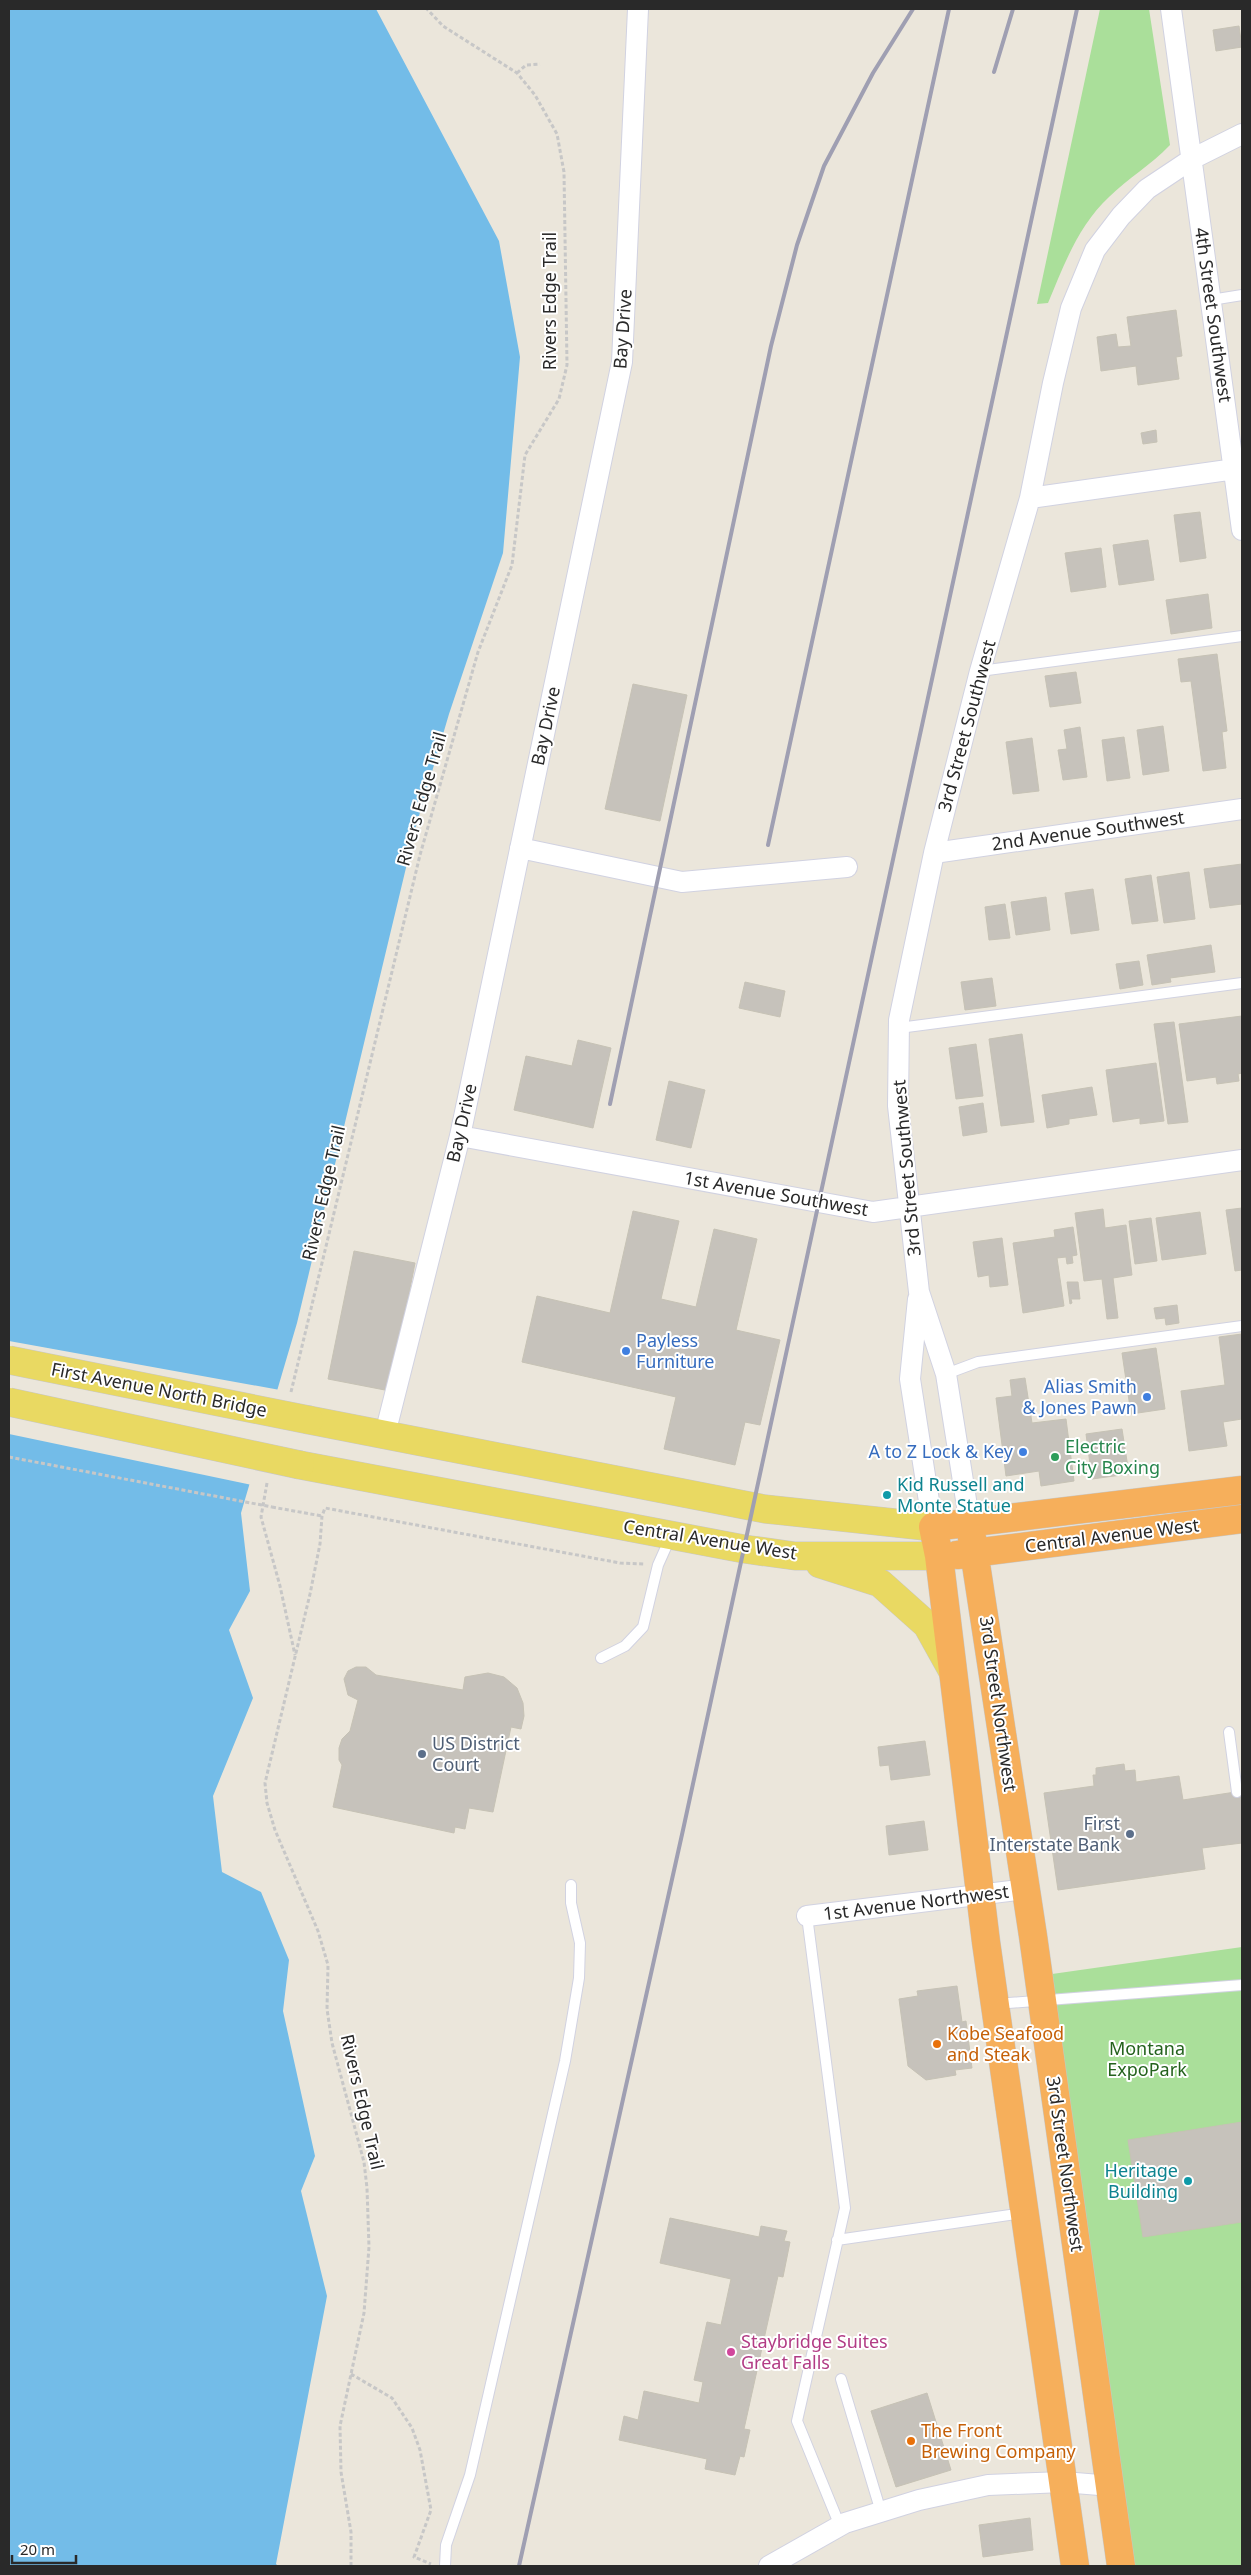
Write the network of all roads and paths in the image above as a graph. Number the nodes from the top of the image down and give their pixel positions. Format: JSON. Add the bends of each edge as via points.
{"nodes":[{"id":1,"x":427,"y":9,"type":"edge"},
{"id":2,"x":638,"y":9,"type":"edge"},
{"id":3,"x":1171,"y":9,"type":"edge"},
{"id":4,"x":540,"y":64,"type":"dead end"},
{"id":5,"x":516,"y":73,"type":"junction"},
{"id":6,"x":1242,"y":134,"type":"edge"},
{"id":7,"x":1192,"y":159,"type":"junction"},
{"id":8,"x":1242,"y":295,"type":"edge"},
{"id":9,"x":1211,"y":300,"type":"junction"},
{"id":10,"x":1238,"y":469,"type":"edge"},
{"id":11,"x":1030,"y":498,"type":"junction"},
{"id":12,"x":1242,"y":530,"type":"edge"},
{"id":13,"x":1242,"y":636,"type":"edge"},
{"id":14,"x":980,"y":671,"type":"junction"},
{"id":15,"x":1242,"y":809,"type":"edge"},
{"id":16,"x":520,"y":848,"type":"junction"},
{"id":17,"x":934,"y":853,"type":"junction"},
{"id":18,"x":848,"y":867,"type":"dead end"},
{"id":19,"x":1242,"y":983,"type":"edge"},
{"id":20,"x":899,"y":1028,"type":"junction"},
{"id":21,"x":460,"y":1136,"type":"junction"},
{"id":22,"x":1242,"y":1160,"type":"edge"},
{"id":23,"x":908,"y":1207,"type":"junction"},
{"id":24,"x":919,"y":1292,"type":"junction"},
{"id":25,"x":1242,"y":1326,"type":"edge"},
{"id":26,"x":9,"y":1360,"type":"edge"},
{"id":27,"x":946,"y":1374,"type":"junction"},
{"id":28,"x":290,"y":1396,"type":"dead end"},
{"id":29,"x":9,"y":1402,"type":"edge"},
{"id":30,"x":309,"y":1420,"type":"joint"},
{"id":31,"x":385,"y":1434,"type":"junction"},
{"id":32,"x":9,"y":1457,"type":"edge"},
{"id":33,"x":268,"y":1479,"type":"dead end"},
{"id":34,"x":1242,"y":1490,"type":"edge"},
{"id":35,"x":322,"y":1516,"type":"junction"},
{"id":36,"x":1242,"y":1519,"type":"edge"},
{"id":37,"x":970,"y":1525,"type":"junction"},
{"id":38,"x":932,"y":1527,"type":"junction"},
{"id":39,"x":671,"y":1535,"type":"junction"},
{"id":40,"x":976,"y":1554,"type":"junction"},
{"id":41,"x":794,"y":1556,"type":"junction"},
{"id":42,"x":938,"y":1556,"type":"junction"},
{"id":43,"x":658,"y":1565,"type":"junction"},
{"id":44,"x":295,"y":1655,"type":"junction"},
{"id":45,"x":601,"y":1658,"type":"dead end"},
{"id":46,"x":952,"y":1670,"type":"junction"},
{"id":47,"x":1229,"y":1732,"type":"dead end"},
{"id":48,"x":1237,"y":1792,"type":"dead end"},
{"id":49,"x":571,"y":1885,"type":"dead end"},
{"id":50,"x":1026,"y":1889,"type":"junction"},
{"id":51,"x":980,"y":1895,"type":"junction"},
{"id":52,"x":807,"y":1916,"type":"joint"},
{"id":53,"x":1242,"y":1985,"type":"edge"},
{"id":54,"x":1042,"y":2001,"type":"junction"},
{"id":55,"x":995,"y":2004,"type":"junction"},
{"id":56,"x":1024,"y":2213,"type":"junction"},
{"id":57,"x":837,"y":2240,"type":"junction"},
{"id":58,"x":351,"y":2374,"type":"junction"},
{"id":59,"x":841,"y":2379,"type":"dead end"},
{"id":60,"x":1063,"y":2482,"type":"junction"},
{"id":61,"x":1112,"y":2486,"type":"junction"},
{"id":62,"x":881,"y":2512,"type":"junction"},
{"id":63,"x":840,"y":2526,"type":"junction"},
{"id":64,"x":351,"y":2566,"type":"edge"},
{"id":65,"x":436,"y":2566,"type":"edge"},
{"id":66,"x":446,"y":2566,"type":"edge"},
{"id":67,"x":769,"y":2566,"type":"edge"},
{"id":68,"x":1075,"y":2566,"type":"edge"},
{"id":69,"x":1121,"y":2566,"type":"edge"}],
"edges":[{"from":1,"to":5,"type":"path","name":"Rivers Edge Trail","via":[[443,26]]},
{"from":2,"to":16,"type":"street","name":"Bay Drive","via":[[622,362]]},
{"from":3,"to":7,"type":"street","name":"4th Street Southwest"},
{"from":4,"to":5,"type":"path","via":[[526,65]]},
{"from":5,"to":28,"type":"path","name":"Rivers Edge Trail","via":[[535,95],[557,134],[562,162],[567,365],[559,399],[524,455],[512,565],[478,652],[420,855]]},
{"from":6,"to":7,"type":"street","name":"3rd Street Southwest"},
{"from":7,"to":9,"type":"street","name":"4th Street Southwest"},
{"from":7,"to":11,"type":"street","name":"3rd Street Southwest","via":[[1148,189],[1121,216],[1096,250],[1071,308]]},
{"from":8,"to":9,"type":"lane"},
{"from":9,"to":10,"type":"street","name":"4th Street Southwest"},
{"from":10,"to":11,"type":"street"},
{"from":10,"to":12,"type":"street","name":"4th Street Southwest"},
{"from":11,"to":14,"type":"street","name":"3rd Street Southwest"},
{"from":13,"to":14,"type":"lane"},
{"from":14,"to":17,"type":"street","name":"3rd Street Southwest"},
{"from":15,"to":17,"type":"street","name":"2nd Avenue Southwest"},
{"from":16,"to":18,"type":"street","via":[[682,882]]},
{"from":16,"to":21,"type":"street","name":"Bay Drive"},
{"from":17,"to":20,"type":"street","name":"3rd Street Southwest"},
{"from":19,"to":20,"type":"lane"},
{"from":20,"to":23,"type":"street","name":"3rd Street Southwest","via":[[898,1106]]},
{"from":21,"to":23,"type":"street","name":"1st Avenue Southwest","via":[[873,1212]]},
{"from":21,"to":31,"type":"street","name":"Bay Drive"},
{"from":22,"to":23,"type":"street","name":"1st Avenue Southwest"},
{"from":23,"to":24,"type":"street","name":"3rd Street Southwest"},
{"from":24,"to":27,"type":"street","name":"3rd Street Southwest"},
{"from":24,"to":38,"type":"street","name":"3rd Street Southwest","via":[[910,1379]]},
{"from":25,"to":27,"type":"lane","via":[[978,1362]]},
{"from":26,"to":30,"type":"main road","name":"First Avenue North Bridge","bridge":true},
{"from":27,"to":37,"type":"street","name":"3rd Street Southwest"},
{"from":29,"to":39,"type":"main road","name":"Central Avenue West","bridge":true,"via":[[300,1465]]},
{"from":30,"to":31,"type":"main road","name":"Central Avenue West"},
{"from":31,"to":38,"type":"main road","name":"Central Avenue West","via":[[765,1509]]},
{"from":32,"to":35,"type":"path","bridge":true},
{"from":33,"to":44,"type":"path","name":"Rivers Edge Trail","via":[[261,1517]]},
{"from":34,"to":37,"type":"highway","name":"Central Avenue West"},
{"from":35,"to":43,"type":"path","via":[[325,1508],[620,1563]]},
{"from":35,"to":44,"type":"path","name":"Rivers Edge Trail","via":[[320,1544]]},
{"from":36,"to":40,"type":"highway","name":"Central Avenue West"},
{"from":37,"to":38,"type":"highway","name":"Central Avenue West"},
{"from":37,"to":40,"type":"highway","name":"3rd Street Northwest"},
{"from":38,"to":42,"type":"highway"},
{"from":39,"to":41,"type":"main road","name":"Central Avenue West"},
{"from":39,"to":43,"type":"lane"},
{"from":40,"to":42,"type":"highway","name":"Central Avenue West"},
{"from":40,"to":50,"type":"highway","name":"3rd Street Northwest"},
{"from":41,"to":42,"type":"main road","name":"Central Avenue West"},
{"from":41,"to":46,"type":"main road","via":[[880,1583],[927,1625]]},
{"from":42,"to":46,"type":"highway"},
{"from":43,"to":45,"type":"lane","via":[[643,1627],[625,1646]]},
{"from":44,"to":58,"type":"path","name":"Rivers Edge Trail","via":[[265,1783],[275,1830],[318,1931],[328,1964],[327,2010],[332,2043],[364,2162],[369,2247],[364,2313]]},
{"from":46,"to":51,"type":"highway"},
{"from":47,"to":48,"type":"lane"},
{"from":49,"to":66,"type":"lane","via":[[571,1903],[580,1943],[565,2062],[470,2475],[446,2546]]},
{"from":50,"to":51,"type":"street","name":"1st Avenue Northwest"},
{"from":50,"to":54,"type":"highway","name":"3rd Street Northwest"},
{"from":51,"to":52,"type":"street","name":"1st Avenue Northwest"},
{"from":51,"to":55,"type":"highway"},
{"from":52,"to":57,"type":"lane","via":[[845,2208]]},
{"from":53,"to":54,"type":"lane"},
{"from":54,"to":55,"type":"lane"},
{"from":54,"to":61,"type":"highway","name":"3rd Street Northwest"},
{"from":55,"to":56,"type":"highway"},
{"from":56,"to":57,"type":"lane"},
{"from":56,"to":60,"type":"highway"},
{"from":57,"to":63,"type":"lane","via":[[797,2421]]},
{"from":58,"to":64,"type":"path","name":"Rivers Edge Trail","via":[[340,2426],[340,2472],[352,2532]]},
{"from":58,"to":65,"type":"path","via":[[392,2398],[412,2428],[420,2450],[431,2510],[414,2556]]},
{"from":59,"to":62,"type":"lane"},
{"from":60,"to":61,"type":"street"},
{"from":60,"to":62,"type":"street","via":[[988,2485]]},
{"from":60,"to":68,"type":"highway"},
{"from":61,"to":69,"type":"highway","name":"3rd Street Northwest"},
{"from":62,"to":63,"type":"street"},
{"from":63,"to":67,"type":"street"}]}
